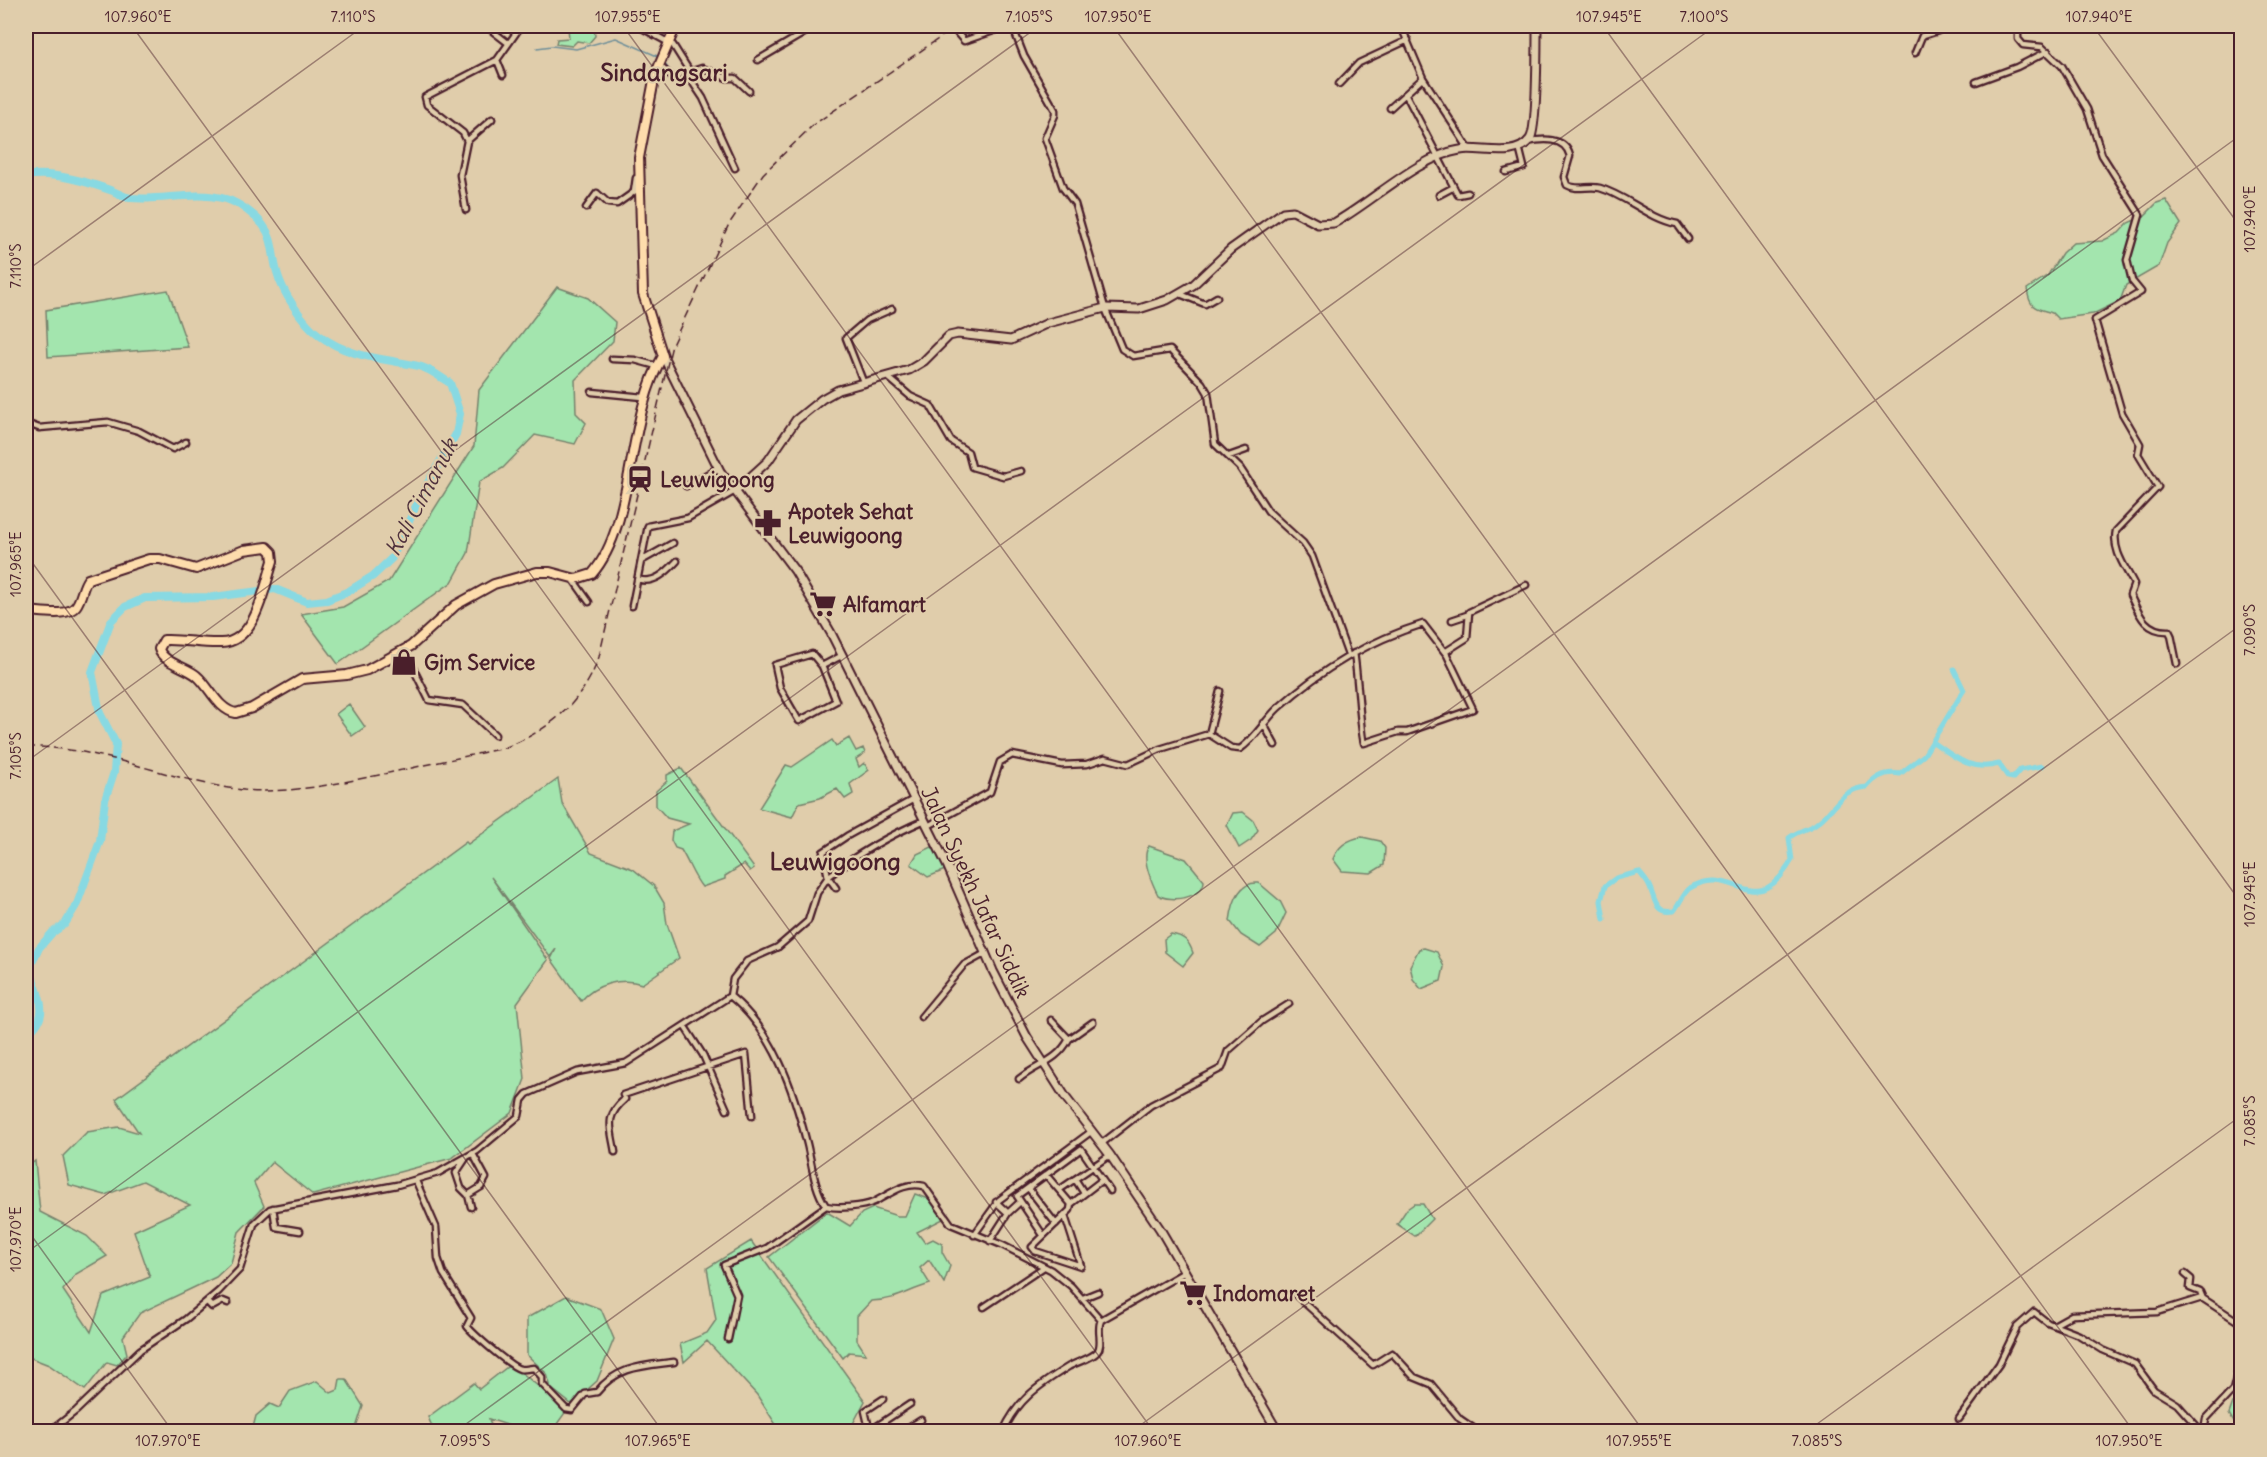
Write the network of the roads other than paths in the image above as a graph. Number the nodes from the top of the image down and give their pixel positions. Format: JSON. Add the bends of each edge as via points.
{"nodes":[{"id":1,"x":486,"y":26,"type":"edge"},
{"id":2,"x":521,"y":26,"type":"edge"},
{"id":3,"x":676,"y":26,"type":"edge"},
{"id":4,"x":816,"y":26,"type":"edge"},
{"id":5,"x":951,"y":26,"type":"edge"},
{"id":6,"x":1401,"y":26,"type":"edge"},
{"id":7,"x":1537,"y":26,"type":"edge"},
{"id":8,"x":1941,"y":26,"type":"edge"},
{"id":9,"x":2018,"y":26,"type":"edge"},
{"id":10,"x":642,"y":28,"type":"dead end"},
{"id":11,"x":1408,"y":39,"type":"junction"},
{"id":12,"x":508,"y":43,"type":"junction"},
{"id":13,"x":672,"y":45,"type":"junction"},
{"id":14,"x":2048,"y":51,"type":"junction"},
{"id":15,"x":1915,"y":53,"type":"dead end"},
{"id":16,"x":497,"y":60,"type":"junction"},
{"id":17,"x":660,"y":60,"type":"junction"},
{"id":18,"x":758,"y":60,"type":"dead end"},
{"id":19,"x":687,"y":72,"type":"junction"},
{"id":20,"x":503,"y":75,"type":"dead end"},
{"id":21,"x":1423,"y":78,"type":"junction"},
{"id":22,"x":1976,"y":82,"type":"dead end"},
{"id":23,"x":1339,"y":84,"type":"dead end"},
{"id":24,"x":749,"y":91,"type":"dead end"},
{"id":25,"x":1406,"y":95,"type":"junction"},
{"id":26,"x":1390,"y":108,"type":"dead end"},
{"id":27,"x":492,"y":119,"type":"dead end"},
{"id":28,"x":467,"y":141,"type":"junction"},
{"id":29,"x":1527,"y":142,"type":"junction"},
{"id":30,"x":1519,"y":147,"type":"junction"},
{"id":31,"x":1469,"y":149,"type":"junction"},
{"id":32,"x":1437,"y":156,"type":"junction"},
{"id":33,"x":639,"y":158,"type":"junction"},
{"id":34,"x":735,"y":168,"type":"dead end"},
{"id":35,"x":1506,"y":172,"type":"dead end"},
{"id":36,"x":1454,"y":188,"type":"junction"},
{"id":37,"x":1468,"y":193,"type":"dead end"},
{"id":38,"x":1439,"y":195,"type":"dead end"},
{"id":39,"x":586,"y":208,"type":"dead end"},
{"id":40,"x":466,"y":210,"type":"dead end"},
{"id":41,"x":1688,"y":239,"type":"dead end"},
{"id":42,"x":1180,"y":294,"type":"junction"},
{"id":43,"x":1217,"y":297,"type":"dead end"},
{"id":44,"x":1105,"y":308,"type":"junction"},
{"id":45,"x":892,"y":309,"type":"dead end"},
{"id":46,"x":663,"y":356,"type":"junction"},
{"id":47,"x":612,"y":359,"type":"dead end"},
{"id":48,"x":657,"y":366,"type":"junction"},
{"id":49,"x":889,"y":378,"type":"junction"},
{"id":50,"x":864,"y":384,"type":"junction"},
{"id":51,"x":592,"y":392,"type":"dead end"},
{"id":52,"x":643,"y":397,"type":"junction"},
{"id":53,"x":135,"y":424,"type":"dead end"},
{"id":54,"x":26,"y":426,"type":"edge"},
{"id":55,"x":126,"y":428,"type":"junction"},
{"id":56,"x":186,"y":442,"type":"dead end"},
{"id":57,"x":1246,"y":450,"type":"dead end"},
{"id":58,"x":1229,"y":456,"type":"junction"},
{"id":59,"x":718,"y":468,"type":"junction"},
{"id":60,"x":1021,"y":471,"type":"dead end"},
{"id":61,"x":686,"y":486,"type":"dead end"},
{"id":62,"x":735,"y":491,"type":"junction"},
{"id":63,"x":673,"y":543,"type":"dead end"},
{"id":64,"x":640,"y":561,"type":"junction"},
{"id":65,"x":677,"y":561,"type":"dead end"},
{"id":66,"x":572,"y":578,"type":"junction"},
{"id":67,"x":638,"y":579,"type":"junction"},
{"id":68,"x":1526,"y":585,"type":"dead end"},
{"id":69,"x":589,"y":602,"type":"dead end"},
{"id":70,"x":632,"y":606,"type":"dead end"},
{"id":71,"x":26,"y":611,"type":"edge"},
{"id":72,"x":1467,"y":615,"type":"junction"},
{"id":73,"x":1452,"y":620,"type":"dead end"},
{"id":74,"x":404,"y":650,"type":"junction"},
{"id":75,"x":1445,"y":652,"type":"junction"},
{"id":76,"x":1351,"y":654,"type":"junction"},
{"id":77,"x":843,"y":655,"type":"junction"},
{"id":78,"x":2177,"y":664,"type":"dead end"},
{"id":79,"x":822,"y":666,"type":"junction"},
{"id":80,"x":1220,"y":691,"type":"dead end"},
{"id":81,"x":1263,"y":723,"type":"junction"},
{"id":82,"x":1209,"y":734,"type":"junction"},
{"id":83,"x":495,"y":735,"type":"dead end"},
{"id":84,"x":1275,"y":745,"type":"dead end"},
{"id":85,"x":914,"y":799,"type":"junction"},
{"id":86,"x":926,"y":823,"type":"junction"},
{"id":87,"x":828,"y":877,"type":"junction"},
{"id":88,"x":836,"y":888,"type":"dead end"},
{"id":89,"x":986,"y":953,"type":"junction"},
{"id":90,"x":730,"y":996,"type":"junction"},
{"id":91,"x":1289,"y":1004,"type":"dead end"},
{"id":92,"x":921,"y":1017,"type":"dead end"},
{"id":93,"x":1051,"y":1020,"type":"dead end"},
{"id":94,"x":1093,"y":1022,"type":"dead end"},
{"id":95,"x":685,"y":1027,"type":"junction"},
{"id":96,"x":1069,"y":1039,"type":"junction"},
{"id":97,"x":1044,"y":1065,"type":"junction"},
{"id":98,"x":708,"y":1066,"type":"junction"},
{"id":99,"x":1019,"y":1079,"type":"dead end"},
{"id":100,"x":728,"y":1110,"type":"dead end"},
{"id":101,"x":752,"y":1116,"type":"dead end"},
{"id":102,"x":1092,"y":1131,"type":"junction"},
{"id":103,"x":1101,"y":1144,"type":"junction"},
{"id":104,"x":615,"y":1152,"type":"dead end"},
{"id":105,"x":473,"y":1154,"type":"junction"},
{"id":106,"x":1110,"y":1155,"type":"junction"},
{"id":107,"x":466,"y":1158,"type":"junction"},
{"id":108,"x":1092,"y":1165,"type":"junction"},
{"id":109,"x":1047,"y":1176,"type":"junction"},
{"id":110,"x":1075,"y":1179,"type":"junction"},
{"id":111,"x":1102,"y":1180,"type":"junction"},
{"id":112,"x":416,"y":1181,"type":"junction"},
{"id":113,"x":1029,"y":1189,"type":"junction"},
{"id":114,"x":1059,"y":1190,"type":"junction"},
{"id":115,"x":1110,"y":1191,"type":"dead end"},
{"id":116,"x":1084,"y":1193,"type":"junction"},
{"id":117,"x":468,"y":1195,"type":"junction"},
{"id":118,"x":996,"y":1202,"type":"junction"},
{"id":119,"x":1020,"y":1202,"type":"junction"},
{"id":120,"x":1071,"y":1204,"type":"junction"},
{"id":121,"x":826,"y":1206,"type":"junction"},
{"id":122,"x":471,"y":1207,"type":"dead end"},
{"id":123,"x":273,"y":1208,"type":"junction"},
{"id":124,"x":1008,"y":1213,"type":"junction"},
{"id":125,"x":1065,"y":1216,"type":"junction"},
{"id":126,"x":1056,"y":1224,"type":"junction"},
{"id":127,"x":300,"y":1231,"type":"dead end"},
{"id":128,"x":974,"y":1235,"type":"junction"},
{"id":129,"x":1043,"y":1235,"type":"junction"},
{"id":130,"x":990,"y":1241,"type":"junction"},
{"id":131,"x":1044,"y":1267,"type":"junction"},
{"id":132,"x":1185,"y":1272,"type":"junction"},
{"id":133,"x":2186,"y":1274,"type":"dead end"},
{"id":134,"x":1098,"y":1292,"type":"dead end"},
{"id":135,"x":1297,"y":1296,"type":"dead end"},
{"id":136,"x":1083,"y":1298,"type":"junction"},
{"id":137,"x":2203,"y":1299,"type":"junction"},
{"id":138,"x":207,"y":1302,"type":"junction"},
{"id":139,"x":228,"y":1303,"type":"dead end"},
{"id":140,"x":984,"y":1307,"type":"dead end"},
{"id":141,"x":1101,"y":1320,"type":"junction"},
{"id":142,"x":2054,"y":1324,"type":"junction"},
{"id":143,"x":2241,"y":1324,"type":"edge"},
{"id":144,"x":728,"y":1339,"type":"dead end"},
{"id":145,"x":2241,"y":1354,"type":"edge"},
{"id":146,"x":674,"y":1362,"type":"dead end"},
{"id":147,"x":883,"y":1399,"type":"dead end"},
{"id":148,"x":910,"y":1404,"type":"dead end"},
{"id":149,"x":1959,"y":1419,"type":"dead end"},
{"id":150,"x":921,"y":1420,"type":"dead end"},
{"id":151,"x":49,"y":1431,"type":"edge"},
{"id":152,"x":869,"y":1431,"type":"edge"},
{"id":153,"x":902,"y":1431,"type":"edge"},
{"id":154,"x":1003,"y":1431,"type":"edge"},
{"id":155,"x":1278,"y":1431,"type":"edge"},
{"id":156,"x":1479,"y":1431,"type":"edge"},
{"id":157,"x":1950,"y":1431,"type":"edge"},
{"id":158,"x":1958,"y":1431,"type":"edge"},
{"id":159,"x":2203,"y":1431,"type":"edge"},
{"id":160,"x":2212,"y":1431,"type":"edge"}],
"edges":[{"from":1,"to":12,"type":"street"},
{"from":2,"to":12,"type":"street"},
{"from":3,"to":13,"type":"main road"},
{"from":4,"to":18,"type":"street"},
{"from":5,"to":44,"type":"street","via":[[964,41],[1008,26],[1015,33],[1023,56],[1055,110],[1045,138],[1063,188],[1075,204]]},
{"from":6,"to":11,"type":"street"},
{"from":7,"to":29,"type":"main road","via":[[1533,131]]},
{"from":8,"to":15,"type":"street","via":[[1938,31],[1922,36]]},
{"from":9,"to":14,"type":"street","via":[[2018,39],[2023,45]]},
{"from":10,"to":13,"type":"street"},
{"from":11,"to":21,"type":"street"},
{"from":11,"to":23,"type":"street","via":[[1359,63]]},
{"from":12,"to":16,"type":"street"},
{"from":13,"to":17,"type":"main road"},
{"from":13,"to":19,"type":"street"},
{"from":14,"to":22,"type":"street"},
{"from":14,"to":78,"type":"street","via":[[2081,97],[2102,155],[2140,215],[2127,260],[2132,281],[2141,292],[2095,321],[2122,413],[2140,444],[2138,454],[2158,487],[2116,531],[2120,562],[2134,584],[2130,595],[2145,623],[2156,630],[2169,631]]},
{"from":16,"to":20,"type":"street"},
{"from":16,"to":28,"type":"street","via":[[425,97],[427,105],[463,133]]},
{"from":17,"to":19,"type":"street","via":[[676,83],[682,83]]},
{"from":17,"to":33,"type":"main road"},
{"from":19,"to":24,"type":"street","via":[[702,68],[737,78]]},
{"from":19,"to":34,"type":"street"},
{"from":21,"to":25,"type":"street"},
{"from":21,"to":31,"type":"street"},
{"from":25,"to":26,"type":"street"},
{"from":25,"to":32,"type":"street"},
{"from":27,"to":28,"type":"street"},
{"from":28,"to":40,"type":"street","via":[[460,175]]},
{"from":29,"to":30,"type":"main road"},
{"from":29,"to":41,"type":"street","via":[[1547,139],[1564,146],[1570,156],[1564,177],[1567,185],[1602,189],[1663,221],[1677,224]]},
{"from":30,"to":31,"type":"main road"},
{"from":30,"to":35,"type":"street","via":[[1524,167]]},
{"from":31,"to":32,"type":"main road"},
{"from":32,"to":36,"type":"street"},
{"from":32,"to":42,"type":"main road","via":[[1334,223],[1318,224],[1293,212],[1282,212],[1231,249]]},
{"from":33,"to":39,"type":"street","via":[[634,192],[612,205],[597,193]]},
{"from":33,"to":46,"type":"main road","via":[[643,294]]},
{"from":36,"to":37,"type":"street","via":[[1459,197]]},
{"from":36,"to":38,"type":"street"},
{"from":42,"to":43,"type":"street","via":[[1205,303]]},
{"from":42,"to":44,"type":"main road","via":[[1139,309]]},
{"from":44,"to":49,"type":"main road","via":[[1048,323],[1011,340],[953,334],[917,365]]},
{"from":44,"to":58,"type":"street","via":[[1123,352],[1133,356],[1170,350],[1202,383],[1210,399],[1215,444]]},
{"from":45,"to":50,"type":"street","via":[[867,320],[846,338]]},
{"from":46,"to":48,"type":"main road"},
{"from":46,"to":59,"type":"main road","name":"Jalan Syekh Jafar Siddik"},
{"from":47,"to":48,"type":"street"},
{"from":48,"to":52,"type":"main road"},
{"from":49,"to":50,"type":"main road"},
{"from":49,"to":60,"type":"street","via":[[932,408],[951,441],[968,452],[972,467],[1004,476]]},
{"from":50,"to":62,"type":"main road","via":[[833,393],[804,413],[768,461]]},
{"from":51,"to":52,"type":"street"},
{"from":52,"to":66,"type":"main road","via":[[609,545],[592,574]]},
{"from":53,"to":55,"type":"street"},
{"from":54,"to":55,"type":"street","via":[[108,422]]},
{"from":55,"to":56,"type":"street","via":[[173,449]]},
{"from":57,"to":58,"type":"street"},
{"from":58,"to":76,"type":"street","via":[[1268,510],[1312,556]]},
{"from":59,"to":61,"type":"street"},
{"from":59,"to":62,"type":"main road","name":"Jalan Syekh Jafar Siddik"},
{"from":62,"to":64,"type":"street","via":[[688,518],[648,526]]},
{"from":62,"to":77,"type":"main road","name":"Jalan Syekh Jafar Siddik","via":[[808,590]]},
{"from":63,"to":64,"type":"street"},
{"from":64,"to":67,"type":"street"},
{"from":65,"to":67,"type":"street","via":[[653,579]]},
{"from":66,"to":69,"type":"street"},
{"from":66,"to":74,"type":"main road","via":[[537,572],[494,584],[456,605]]},
{"from":67,"to":70,"type":"street"},
{"from":68,"to":72,"type":"street"},
{"from":71,"to":74,"type":"main road","via":[[70,610],[76,607],[88,579],[154,558],[196,569],[244,550],[267,547],[273,561],[254,616],[243,634],[232,641],[164,640],[160,644],[160,653],[193,673],[222,706],[236,713],[252,708],[298,680],[360,673]]},
{"from":72,"to":73,"type":"street"},
{"from":72,"to":75,"type":"street","via":[[1467,638]]},
{"from":74,"to":83,"type":"street","via":[[429,700],[463,705]]},
{"from":75,"to":76,"type":"street","via":[[1423,624]]},
{"from":75,"to":76,"type":"street","via":[[1473,708],[1366,743],[1360,734],[1359,678]]},
{"from":76,"to":81,"type":"street","via":[[1322,670]]},
{"from":77,"to":79,"type":"street"},
{"from":77,"to":85,"type":"main road","name":"Jalan Syekh Jafar Siddik"},
{"from":79,"to":79,"type":"street","via":[[812,654],[775,664],[780,688],[799,721],[836,701]]},
{"from":80,"to":82,"type":"street"},
{"from":81,"to":82,"type":"street","via":[[1238,750]]},
{"from":81,"to":84,"type":"street"},
{"from":82,"to":86,"type":"street","via":[[1128,764],[1105,758],[1087,764],[1062,765],[1012,755],[1000,762],[990,792]]},
{"from":85,"to":86,"type":"main road","name":"Jalan Syekh Jafar Siddik"},
{"from":85,"to":87,"type":"street","via":[[823,852]]},
{"from":86,"to":87,"type":"street","via":[[866,849]]},
{"from":86,"to":89,"type":"main road","name":"Jalan Syekh Jafar Siddik"},
{"from":87,"to":88,"type":"street"},
{"from":87,"to":90,"type":"street","via":[[817,893],[808,921],[778,947],[747,961],[733,979]]},
{"from":89,"to":92,"type":"street","via":[[964,965]]},
{"from":89,"to":97,"type":"main road","name":"Jalan Syekh Jafar Siddik","via":[[1017,1020]]},
{"from":90,"to":95,"type":"street"},
{"from":90,"to":121,"type":"street","via":[[751,1014],[785,1075]]},
{"from":91,"to":103,"type":"street","via":[[1228,1051],[1222,1068],[1153,1104]]},
{"from":93,"to":96,"type":"street"},
{"from":94,"to":96,"type":"street"},
{"from":95,"to":98,"type":"street"},
{"from":95,"to":105,"type":"street","via":[[626,1063],[577,1072],[527,1094],[519,1116]]},
{"from":96,"to":97,"type":"street","via":[[1059,1055]]},
{"from":97,"to":99,"type":"street"},
{"from":97,"to":102,"type":"main road","name":"Jalan Syekh Jafar Siddik"},
{"from":98,"to":100,"type":"street"},
{"from":98,"to":101,"type":"street","via":[[746,1054]]},
{"from":98,"to":104,"type":"street","via":[[623,1095],[625,1100],[613,1109],[610,1122]]},
{"from":102,"to":103,"type":"main road","name":"Jalan Syekh Jafar Siddik"},
{"from":102,"to":118,"type":"street"},
{"from":103,"to":106,"type":"main road","name":"Jalan Syekh Jafar Siddik"},
{"from":105,"to":107,"type":"street"},
{"from":105,"to":117,"type":"street","via":[[486,1178],[481,1187]]},
{"from":106,"to":108,"type":"street"},
{"from":106,"to":132,"type":"main road","name":"Jalan Syekh Jafar Siddik"},
{"from":107,"to":112,"type":"street"},
{"from":107,"to":117,"type":"street","via":[[456,1173]]},
{"from":108,"to":109,"type":"street","via":[[1082,1149]]},
{"from":108,"to":110,"type":"street"},
{"from":108,"to":111,"type":"street"},
{"from":109,"to":113,"type":"street"},
{"from":109,"to":114,"type":"street"},
{"from":110,"to":114,"type":"street"},
{"from":110,"to":116,"type":"street"},
{"from":111,"to":115,"type":"street"},
{"from":111,"to":116,"type":"street"},
{"from":112,"to":123,"type":"street"},
{"from":112,"to":146,"type":"street","via":[[436,1227],[443,1273],[471,1318],[466,1326],[517,1368],[536,1369],[542,1384],[566,1409],[572,1410],[585,1394],[597,1392],[624,1369]]},
{"from":113,"to":119,"type":"street","via":[[1018,1196]]},
{"from":113,"to":126,"type":"street"},
{"from":114,"to":120,"type":"street"},
{"from":116,"to":120,"type":"street"},
{"from":117,"to":122,"type":"street"},
{"from":118,"to":124,"type":"street"},
{"from":118,"to":128,"type":"street"},
{"from":119,"to":124,"type":"street"},
{"from":119,"to":129,"type":"street"},
{"from":120,"to":125,"type":"street"},
{"from":121,"to":128,"type":"street","via":[[871,1203],[897,1189],[920,1185],[928,1188],[949,1223]]},
{"from":121,"to":144,"type":"street","via":[[768,1248],[724,1265],[737,1295]]},
{"from":123,"to":127,"type":"street","via":[[276,1227]]},
{"from":123,"to":138,"type":"street","via":[[254,1224],[240,1269]]},
{"from":124,"to":130,"type":"street"},
{"from":125,"to":126,"type":"street"},
{"from":125,"to":129,"type":"street","via":[[1081,1266],[1033,1250],[1033,1244]]},
{"from":126,"to":129,"type":"street"},
{"from":128,"to":130,"type":"street"},
{"from":130,"to":131,"type":"street"},
{"from":131,"to":136,"type":"street"},
{"from":131,"to":140,"type":"street"},
{"from":132,"to":141,"type":"street"},
{"from":132,"to":155,"type":"main road","name":"Jalan Syekh Jafar Siddik"},
{"from":133,"to":137,"type":"street","via":[[2191,1279],[2190,1288],[2200,1292]]},
{"from":134,"to":136,"type":"street"},
{"from":135,"to":156,"type":"street","via":[[1373,1365],[1392,1353],[1414,1377],[1431,1384],[1460,1419]]},
{"from":136,"to":141,"type":"street"},
{"from":137,"to":142,"type":"street","via":[[2157,1312],[2072,1315]]},
{"from":137,"to":143,"type":"street"},
{"from":138,"to":139,"type":"street","via":[[212,1306],[223,1300]]},
{"from":138,"to":151,"type":"street","via":[[140,1350],[76,1412]]},
{"from":141,"to":154,"type":"street","via":[[1097,1352],[1067,1367],[1023,1398]]},
{"from":142,"to":149,"type":"street","via":[[2034,1312],[2023,1322],[1999,1364]]},
{"from":142,"to":159,"type":"street","via":[[2136,1364],[2154,1390],[2177,1404]]},
{"from":145,"to":159,"type":"street","via":[[2233,1390],[2206,1419]]},
{"from":147,"to":152,"type":"street","via":[[865,1411]]},
{"from":148,"to":152,"type":"street"},
{"from":150,"to":153,"type":"street"},
{"from":157,"to":158,"type":"street"},
{"from":159,"to":160,"type":"street"}]}
